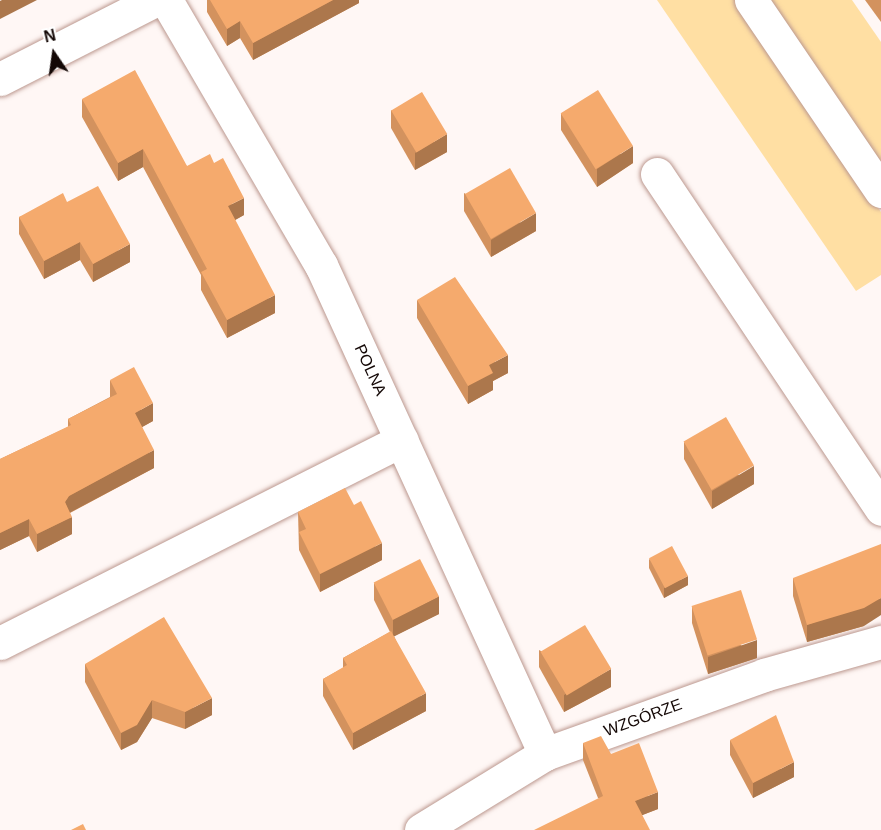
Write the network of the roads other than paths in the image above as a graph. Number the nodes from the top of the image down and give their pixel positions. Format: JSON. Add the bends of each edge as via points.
{"nodes":[{"id":1,"x":155,"y":0,"type":"edge"},
{"id":2,"x":166,"y":0,"type":"edge"},
{"id":3,"x":751,"y":0,"type":"edge"},
{"id":4,"x":0,"y":79,"type":"edge"},
{"id":5,"x":657,"y":174,"type":"dead end"},
{"id":6,"x":881,"y":192,"type":"edge"},
{"id":7,"x":402,"y":440,"type":"junction"},
{"id":8,"x":881,"y":509,"type":"edge"},
{"id":9,"x":881,"y":642,"type":"edge"},
{"id":10,"x":0,"y":643,"type":"edge"},
{"id":11,"x":545,"y":754,"type":"junction"},
{"id":12,"x":421,"y":830,"type":"edge"}],
"edges":[{"from":1,"to":4,"type":"street"},
{"from":2,"to":7,"type":"street","name":"POLNA","via":[[299,224]]},
{"from":3,"to":6,"type":"street"},
{"from":5,"to":8,"type":"street"},
{"from":7,"to":10,"type":"street"},
{"from":7,"to":11,"type":"street","name":"POLNA"},
{"from":9,"to":11,"type":"street","name":"WZGÓRZE","via":[[764,675]]},
{"from":11,"to":12,"type":"street","name":"WZGÓRZE"}]}
